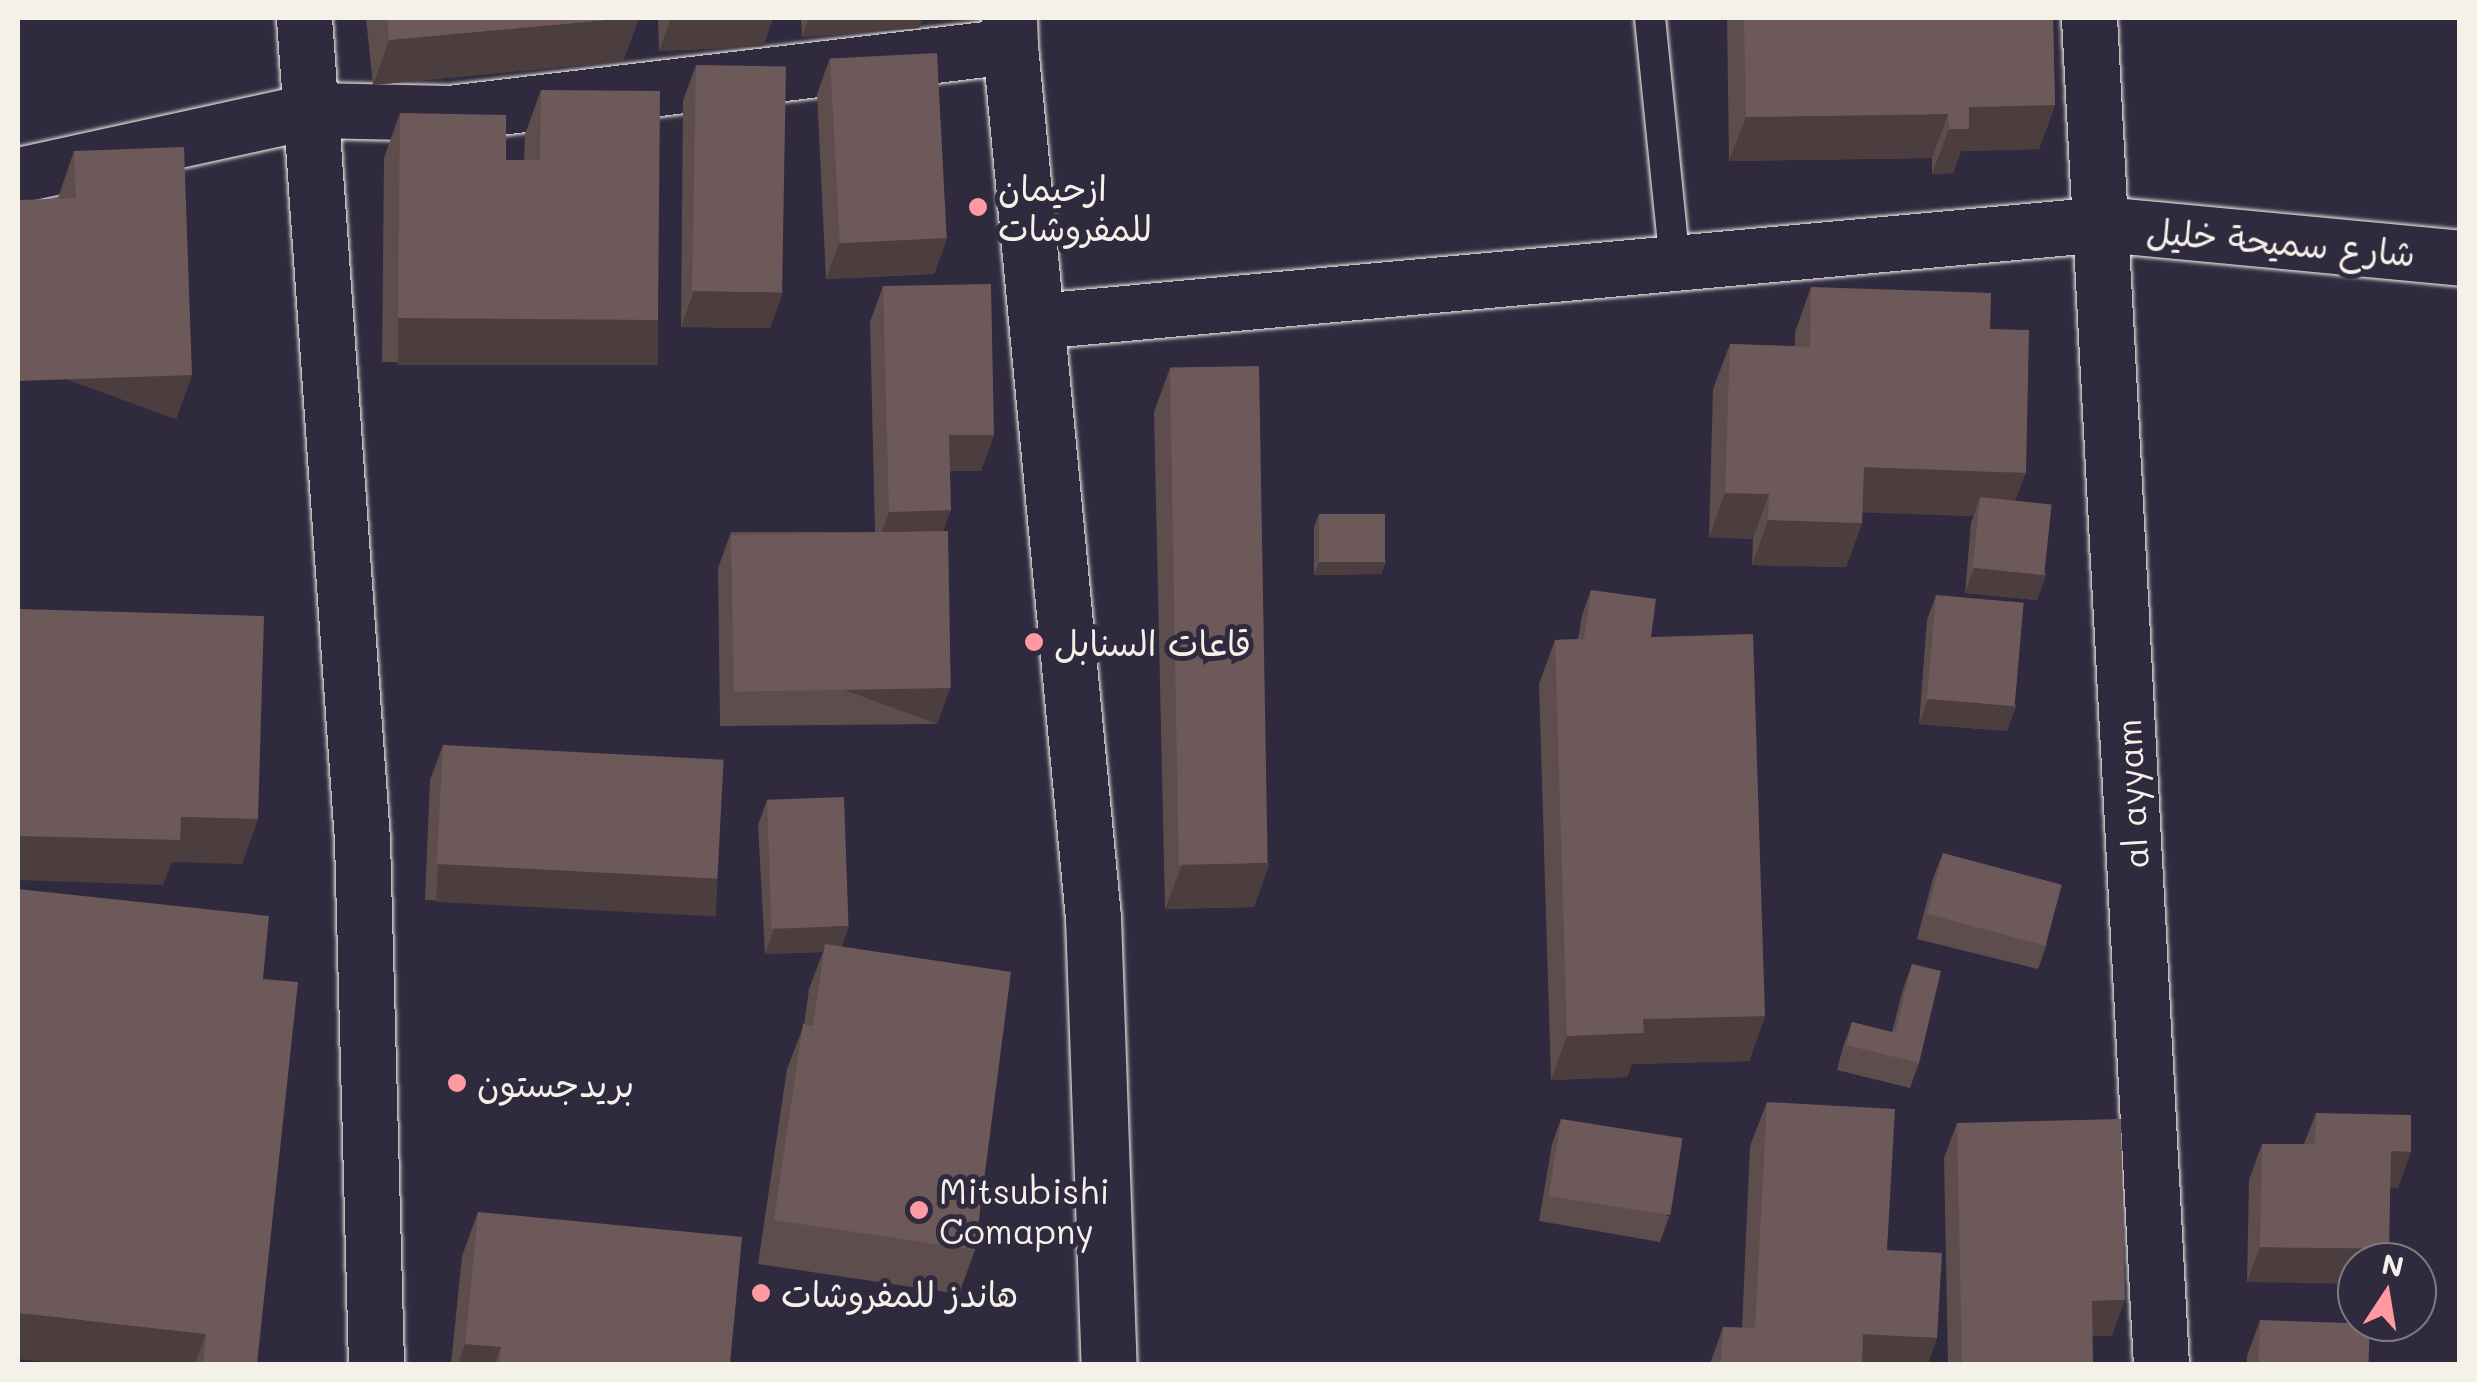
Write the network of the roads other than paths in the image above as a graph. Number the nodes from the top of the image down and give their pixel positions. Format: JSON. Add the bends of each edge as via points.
{"nodes":[{"id":1,"x":304,"y":18,"type":"edge"},
{"id":2,"x":1650,"y":18,"type":"edge"},
{"id":3,"x":2089,"y":18,"type":"edge"},
{"id":4,"x":1010,"y":32,"type":"edge"},
{"id":5,"x":315,"y":110,"type":"junction"},
{"id":6,"x":18,"y":175,"type":"edge"},
{"id":7,"x":2102,"y":224,"type":"junction"},
{"id":8,"x":2460,"y":258,"type":"edge"},
{"id":9,"x":1674,"y":263,"type":"junction"},
{"id":10,"x":1037,"y":321,"type":"junction"},
{"id":11,"x":376,"y":1364,"type":"edge"},
{"id":12,"x":1109,"y":1364,"type":"edge"},
{"id":13,"x":2160,"y":1364,"type":"edge"}],
"edges":[{"from":1,"to":5,"type":"street"},
{"from":2,"to":9,"type":"lane"},
{"from":3,"to":7,"type":"street","name":"al ayyam"},
{"from":4,"to":5,"type":"street","via":[[449,113]]},
{"from":4,"to":10,"type":"street"},
{"from":5,"to":6,"type":"street"},
{"from":5,"to":11,"type":"street","via":[[362,840]]},
{"from":7,"to":8,"type":"street","name":"شارع سميحة خليل"},
{"from":7,"to":9,"type":"street","name":"شارع سميحة خليل"},
{"from":7,"to":13,"type":"street","name":"al ayyam"},
{"from":9,"to":10,"type":"street","name":"شارع سميحة خليل"},
{"from":10,"to":12,"type":"street","via":[[1093,916]]}]}
